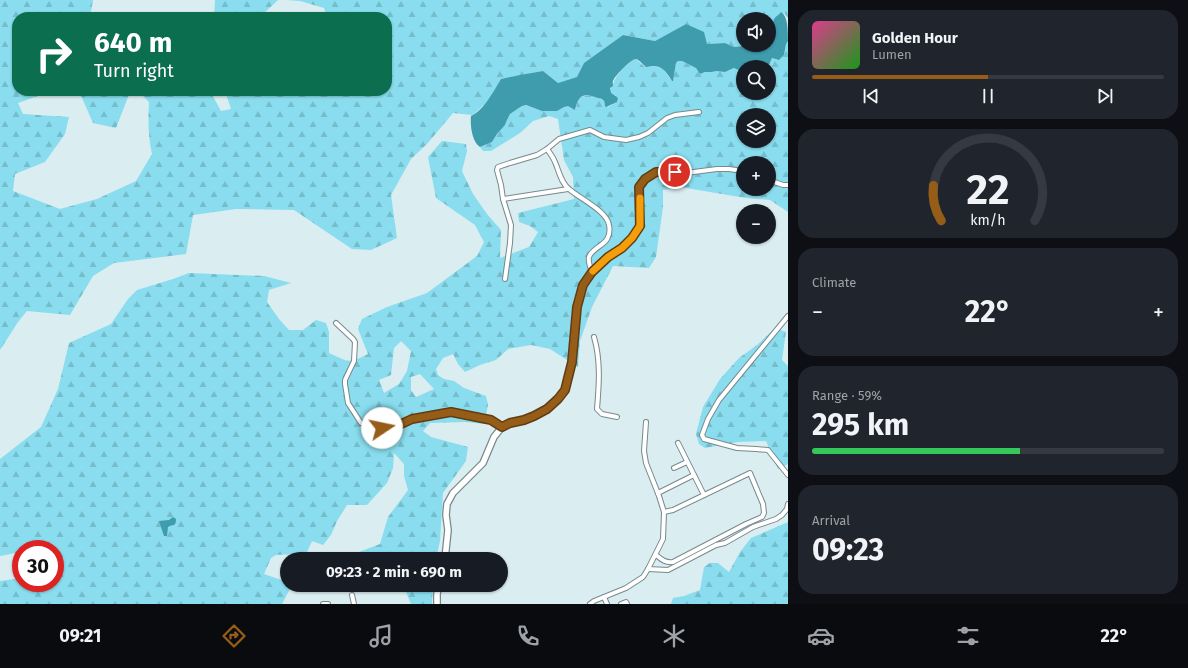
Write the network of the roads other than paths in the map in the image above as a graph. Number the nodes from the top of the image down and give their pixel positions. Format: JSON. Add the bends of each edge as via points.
{"nodes":[{"id":1,"x":699,"y":112,"type":"dead end"},
{"id":2,"x":547,"y":149,"type":"junction"},
{"id":3,"x":736,"y":170,"type":"edge"},
{"id":4,"x":776,"y":182,"type":"edge"},
{"id":5,"x":788,"y":185,"type":"edge"},
{"id":6,"x":568,"y":189,"type":"junction"},
{"id":7,"x":503,"y":199,"type":"junction"},
{"id":8,"x":592,"y":272,"type":"junction"},
{"id":9,"x":505,"y":279,"type":"dead end"},
{"id":10,"x":788,"y":316,"type":"edge"},
{"id":11,"x":336,"y":323,"type":"dead end"},
{"id":12,"x":594,"y":337,"type":"dead end"},
{"id":13,"x":617,"y":417,"type":"dead end"},
{"id":14,"x":646,"y":422,"type":"dead end"},
{"id":15,"x":502,"y":427,"type":"junction"},
{"id":16,"x":678,"y":443,"type":"dead end"},
{"id":17,"x":687,"y":462,"type":"junction"},
{"id":18,"x":674,"y":468,"type":"dead end"},
{"id":19,"x":788,"y":474,"type":"edge"},
{"id":20,"x":694,"y":475,"type":"junction"},
{"id":21,"x":658,"y":493,"type":"junction"},
{"id":22,"x":704,"y":495,"type":"junction"},
{"id":23,"x":788,"y":504,"type":"edge"},
{"id":24,"x":664,"y":512,"type":"junction"},
{"id":25,"x":446,"y":552,"type":"edge"},
{"id":26,"x":656,"y":555,"type":"junction"},
{"id":27,"x":648,"y":569,"type":"junction"},
{"id":28,"x":437,"y":592,"type":"edge"},
{"id":29,"x":352,"y":596,"type":"dead end"},
{"id":30,"x":604,"y":597,"type":"junction"},
{"id":31,"x":323,"y":604,"type":"edge"},
{"id":32,"x":328,"y":604,"type":"edge"},
{"id":33,"x":354,"y":604,"type":"edge"},
{"id":34,"x":437,"y":604,"type":"edge"},
{"id":35,"x":590,"y":604,"type":"edge"},
{"id":36,"x":607,"y":604,"type":"edge"},
{"id":37,"x":621,"y":604,"type":"edge"},
{"id":38,"x":627,"y":604,"type":"edge"}],
"edges":[{"from":1,"to":2,"type":"street","via":[[675,114],[639,137],[614,139],[590,130],[559,139]]},
{"from":2,"to":6,"type":"street"},
{"from":2,"to":7,"type":"street","via":[[531,158],[498,167],[496,170]]},
{"from":3,"to":8,"type":"street","via":[[656,172],[645,179],[639,187],[640,226],[622,248]]},
{"from":4,"to":5,"type":"street"},
{"from":6,"to":7,"type":"street"},
{"from":6,"to":8,"type":"street","via":[[588,201],[609,224],[607,240],[589,257]]},
{"from":7,"to":9,"type":"street","via":[[511,225]]},
{"from":8,"to":15,"type":"street","via":[[583,285],[577,307],[572,362],[565,390],[547,409]]},
{"from":10,"to":19,"type":"street","via":[[719,400],[702,435],[704,439],[737,448],[768,450]]},
{"from":11,"to":15,"type":"street","via":[[355,342],[354,361],[345,384],[348,403],[362,423],[373,428],[397,426],[412,419],[451,412],[491,420]]},
{"from":12,"to":13,"type":"street","via":[[599,375],[597,409],[602,414]]},
{"from":14,"to":21,"type":"street","via":[[646,463]]},
{"from":15,"to":25,"type":"street","via":[[494,437],[483,463],[453,493],[447,504]]},
{"from":16,"to":17,"type":"street"},
{"from":17,"to":18,"type":"street"},
{"from":17,"to":20,"type":"street"},
{"from":20,"to":21,"type":"street"},
{"from":20,"to":22,"type":"street"},
{"from":21,"to":24,"type":"street"},
{"from":22,"to":24,"type":"street"},
{"from":22,"to":26,"type":"street","via":[[750,473],[763,504],[764,513],[762,517],[673,562]]},
{"from":23,"to":27,"type":"street","via":[[787,509],[776,520],[753,527],[668,570]]},
{"from":24,"to":26,"type":"street","via":[[663,539]]},
{"from":26,"to":27,"type":"street"},
{"from":27,"to":30,"type":"street","via":[[635,583]]},
{"from":28,"to":34,"type":"street"},
{"from":29,"to":33,"type":"street"},
{"from":30,"to":35,"type":"street"},
{"from":30,"to":36,"type":"street"},
{"from":31,"to":32,"type":"street"},
{"from":37,"to":38,"type":"street"}]}
